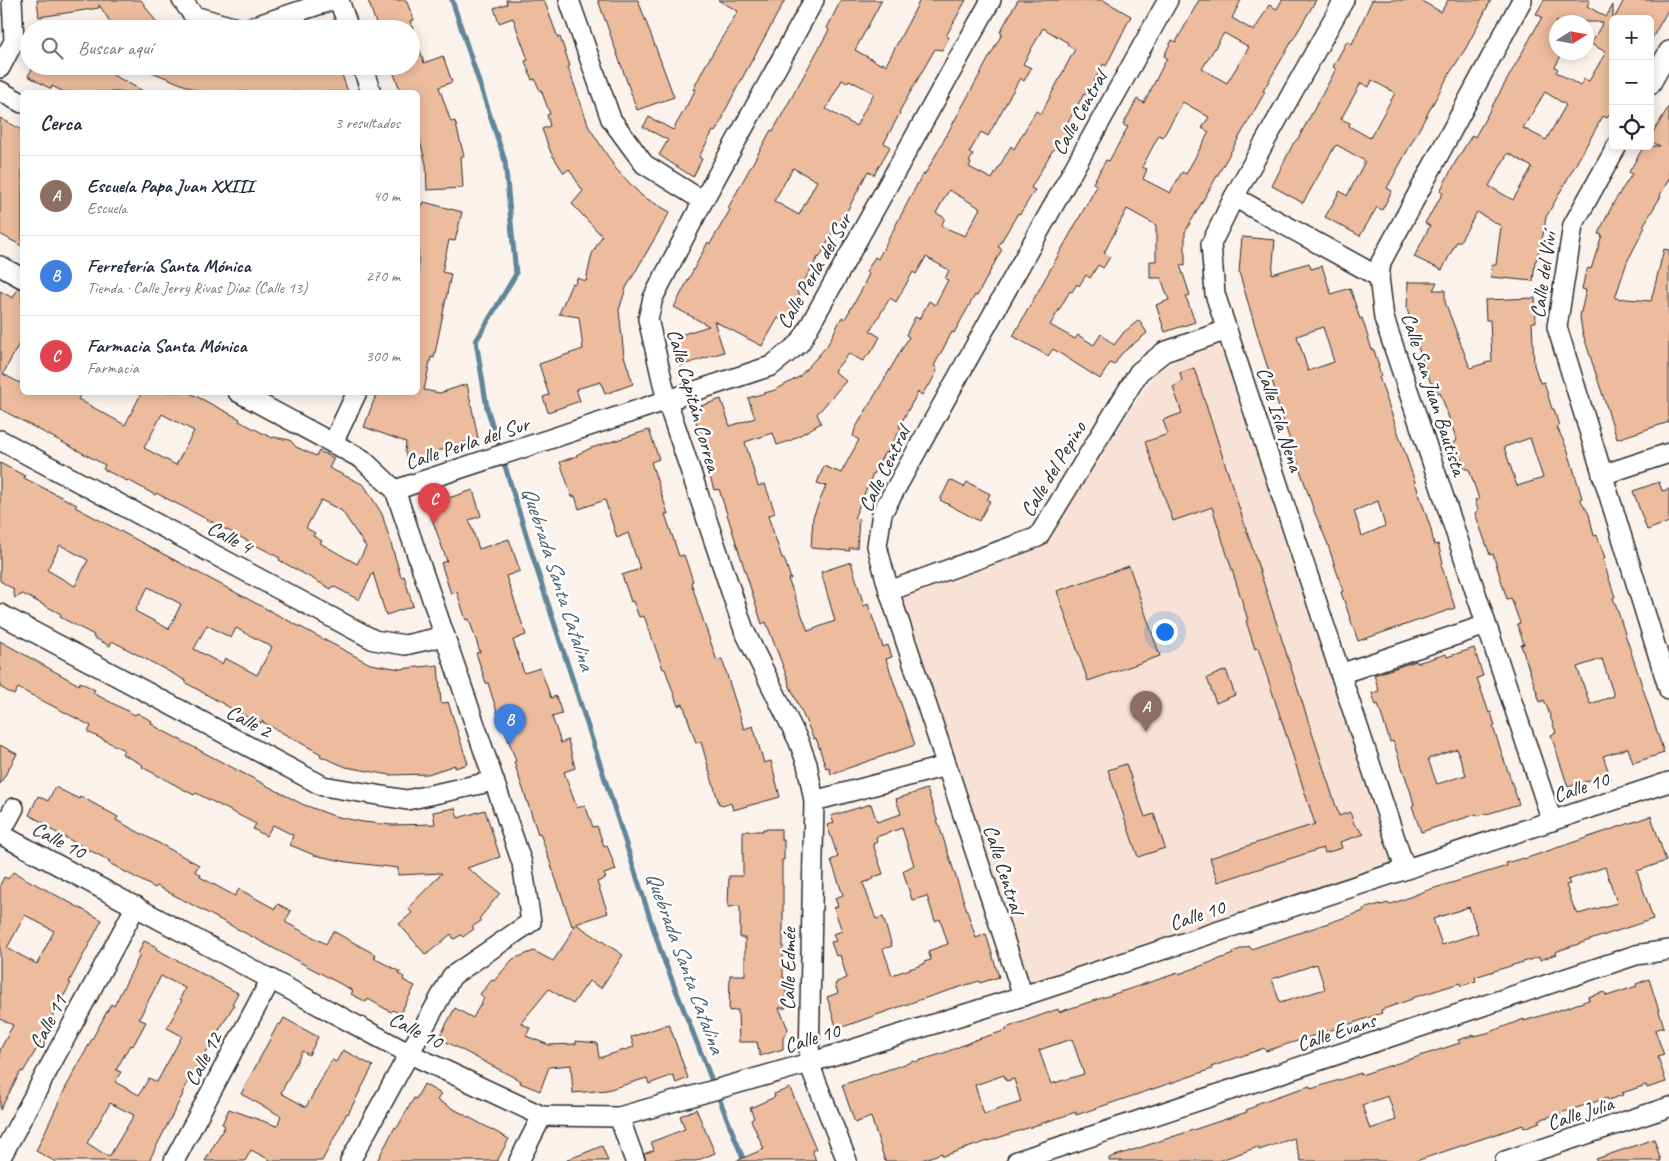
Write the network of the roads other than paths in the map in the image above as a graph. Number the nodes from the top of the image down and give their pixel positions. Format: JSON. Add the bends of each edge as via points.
{"nodes":[{"id":1,"x":12,"y":0,"type":"edge"},
{"id":2,"x":182,"y":0,"type":"edge"},
{"id":3,"x":333,"y":0,"type":"edge"},
{"id":4,"x":339,"y":0,"type":"edge"},
{"id":5,"x":569,"y":0,"type":"edge"},
{"id":6,"x":814,"y":0,"type":"edge"},
{"id":7,"x":991,"y":0,"type":"edge"},
{"id":8,"x":1344,"y":0,"type":"edge"},
{"id":9,"x":1522,"y":0,"type":"edge"},
{"id":10,"x":1162,"y":2,"type":"edge"},
{"id":11,"x":208,"y":20,"type":"edge"},
{"id":12,"x":273,"y":20,"type":"edge"},
{"id":13,"x":346,"y":20,"type":"edge"},
{"id":14,"x":1669,"y":51,"type":"edge"},
{"id":15,"x":0,"y":68,"type":"edge"},
{"id":16,"x":365,"y":75,"type":"edge"},
{"id":17,"x":1654,"y":78,"type":"edge"},
{"id":18,"x":370,"y":90,"type":"edge"},
{"id":19,"x":0,"y":91,"type":"edge"},
{"id":20,"x":20,"y":102,"type":"edge"},
{"id":21,"x":1615,"y":150,"type":"edge"},
{"id":22,"x":1234,"y":197,"type":"junction"},
{"id":23,"x":703,"y":201,"type":"junction"},
{"id":24,"x":0,"y":266,"type":"edge"},
{"id":25,"x":20,"y":277,"type":"edge"},
{"id":26,"x":1379,"y":277,"type":"junction"},
{"id":27,"x":1227,"y":330,"type":"junction"},
{"id":28,"x":244,"y":395,"type":"edge"},
{"id":29,"x":356,"y":395,"type":"edge"},
{"id":30,"x":667,"y":402,"type":"junction"},
{"id":31,"x":0,"y":440,"type":"edge"},
{"id":32,"x":333,"y":443,"type":"junction"},
{"id":33,"x":1669,"y":453,"type":"edge"},
{"id":34,"x":1602,"y":475,"type":"junction"},
{"id":35,"x":395,"y":490,"type":"junction"},
{"id":36,"x":889,"y":591,"type":"junction"},
{"id":37,"x":0,"y":614,"type":"edge"},
{"id":38,"x":1486,"y":625,"type":"junction"},
{"id":39,"x":445,"y":636,"type":"junction"},
{"id":40,"x":1340,"y":674,"type":"junction"},
{"id":41,"x":1669,"y":690,"type":"edge"},
{"id":42,"x":946,"y":766,"type":"junction"},
{"id":43,"x":494,"y":781,"type":"junction"},
{"id":44,"x":1669,"y":782,"type":"edge"},
{"id":45,"x":814,"y":800,"type":"junction"},
{"id":46,"x":14,"y":808,"type":"dead end"},
{"id":47,"x":1552,"y":821,"type":"junction"},
{"id":48,"x":0,"y":834,"type":"edge"},
{"id":49,"x":1405,"y":870,"type":"junction"},
{"id":50,"x":136,"y":906,"type":"junction"},
{"id":51,"x":1669,"y":950,"type":"edge"},
{"id":52,"x":271,"y":979,"type":"junction"},
{"id":53,"x":1023,"y":996,"type":"junction"},
{"id":54,"x":408,"y":1053,"type":"junction"},
{"id":55,"x":809,"y":1062,"type":"junction"},
{"id":56,"x":1669,"y":1107,"type":"edge"},
{"id":57,"x":542,"y":1116,"type":"junction"},
{"id":58,"x":619,"y":1117,"type":"junction"},
{"id":59,"x":0,"y":1159,"type":"edge"},
{"id":60,"x":174,"y":1161,"type":"edge"},
{"id":61,"x":350,"y":1161,"type":"edge"},
{"id":62,"x":519,"y":1161,"type":"edge"},
{"id":63,"x":635,"y":1161,"type":"edge"},
{"id":64,"x":847,"y":1161,"type":"edge"},
{"id":65,"x":1017,"y":1161,"type":"edge"},
{"id":66,"x":1505,"y":1161,"type":"edge"}],
"edges":[{"from":1,"to":15,"type":"street","via":[[14,41]]},
{"from":2,"to":11,"type":"street","via":[[194,16]]},
{"from":3,"to":12,"type":"street"},
{"from":4,"to":13,"type":"street"},
{"from":5,"to":23,"type":"street","via":[[611,119],[644,164]]},
{"from":6,"to":23,"type":"street","name":"Calle Capitán Correa"},
{"from":7,"to":30,"type":"street","name":"Calle Perla del Sur","via":[[800,343],[771,366]]},
{"from":8,"to":22,"type":"street","name":"Calle Isla Nena"},
{"from":9,"to":26,"type":"street","name":"Calle San Juan Bautista","via":[[1381,262]]},
{"from":10,"to":36,"type":"street","name":"Calle Central","via":[[882,513],[877,546]]},
{"from":14,"to":17,"type":"street"},
{"from":16,"to":18,"type":"street"},
{"from":19,"to":20,"type":"street"},
{"from":21,"to":34,"type":"street","name":"Calle del Viví","via":[[1573,225],[1556,327]]},
{"from":22,"to":26,"type":"street"},
{"from":22,"to":27,"type":"street","name":"Calle Isla Nena","via":[[1211,244],[1215,294]]},
{"from":23,"to":30,"type":"street","name":"Calle Capitán Correa","via":[[653,298],[648,318]]},
{"from":24,"to":25,"type":"street"},
{"from":26,"to":38,"type":"street","name":"Calle San Juan Bautista","via":[[1384,318]]},
{"from":27,"to":36,"type":"street","name":"Calle del Pepino","via":[[1164,352],[1138,372],[1038,537]]},
{"from":27,"to":40,"type":"street","name":"Calle Isla Nena"},
{"from":28,"to":32,"type":"street"},
{"from":29,"to":32,"type":"street"},
{"from":30,"to":35,"type":"street","name":"Calle Perla del Sur"},
{"from":30,"to":45,"type":"street","name":"Calle Capitán Correa","via":[[744,630],[799,742]]},
{"from":31,"to":39,"type":"street","name":"Calle 4","via":[[374,640],[406,645]]},
{"from":32,"to":35,"type":"street","via":[[362,459]]},
{"from":33,"to":34,"type":"street"},
{"from":34,"to":41,"type":"street","name":"Calle del Viví"},
{"from":35,"to":39,"type":"street"},
{"from":36,"to":42,"type":"street","name":"Calle Central"},
{"from":37,"to":43,"type":"street","name":"Calle 2","via":[[323,786],[407,800]]},
{"from":38,"to":40,"type":"street"},
{"from":38,"to":47,"type":"street","name":"Calle San Juan Bautista"},
{"from":39,"to":43,"type":"street"},
{"from":40,"to":49,"type":"street","name":"Calle Isla Nena"},
{"from":42,"to":45,"type":"street"},
{"from":42,"to":53,"type":"street","name":"Calle Central"},
{"from":43,"to":54,"type":"street","via":[[522,863],[531,922],[452,976]]},
{"from":44,"to":47,"type":"street","name":"Calle 10"},
{"from":45,"to":55,"type":"street","name":"Calle Edmée"},
{"from":46,"to":48,"type":"street"},
{"from":47,"to":49,"type":"street","name":"Calle 10"},
{"from":48,"to":50,"type":"street","name":"Calle 10"},
{"from":49,"to":53,"type":"street","name":"Calle 10"},
{"from":50,"to":52,"type":"street","name":"Calle 10"},
{"from":50,"to":59,"type":"street","name":"Calle 11"},
{"from":51,"to":65,"type":"street","name":"Calle Evans","via":[[1636,955]]},
{"from":52,"to":54,"type":"street","name":"Calle 10"},
{"from":52,"to":60,"type":"street","name":"Calle 12"},
{"from":53,"to":55,"type":"street","name":"Calle 10"},
{"from":54,"to":57,"type":"street","name":"Calle 10"},
{"from":54,"to":61,"type":"street"},
{"from":55,"to":58,"type":"street","name":"Calle 10"},
{"from":55,"to":64,"type":"street","name":"Calle Edmée"},
{"from":56,"to":66,"type":"street","name":"Calle Julia"},
{"from":57,"to":58,"type":"street","name":"Calle 10"},
{"from":57,"to":62,"type":"street"},
{"from":58,"to":63,"type":"street"}]}
